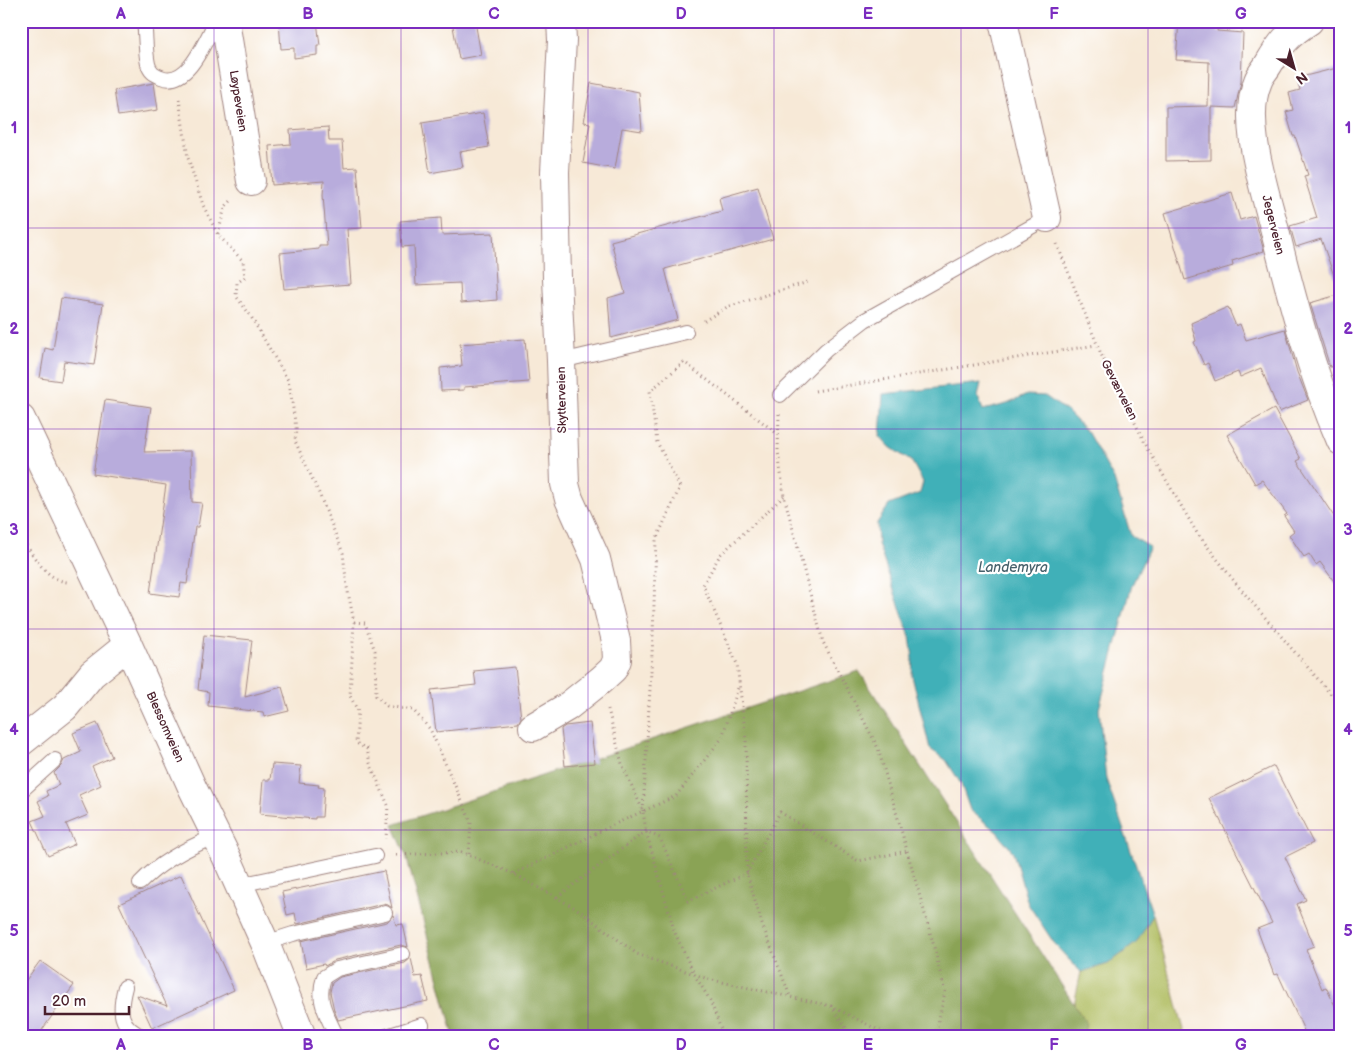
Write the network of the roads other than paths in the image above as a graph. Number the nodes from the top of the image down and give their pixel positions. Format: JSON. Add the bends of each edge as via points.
{"nodes":[{"id":1,"x":144,"y":21,"type":"edge"},
{"id":2,"x":216,"y":21,"type":"edge"},
{"id":3,"x":225,"y":21,"type":"edge"},
{"id":4,"x":562,"y":21,"type":"edge"},
{"id":5,"x":1003,"y":21,"type":"edge"},
{"id":6,"x":1309,"y":21,"type":"edge"},
{"id":7,"x":251,"y":181,"type":"road end"},
{"id":8,"x":1047,"y":218,"type":"joint"},
{"id":9,"x":686,"y":332,"type":"road end"},
{"id":10,"x":562,"y":361,"type":"junction"},
{"id":11,"x":780,"y":395,"type":"road end"},
{"id":12,"x":21,"y":419,"type":"edge"},
{"id":13,"x":1341,"y":441,"type":"edge"},
{"id":14,"x":128,"y":645,"type":"junction"},
{"id":15,"x":533,"y":728,"type":"dead end"},
{"id":16,"x":21,"y":742,"type":"edge"},
{"id":17,"x":55,"y":760,"type":"dead end"},
{"id":18,"x":21,"y":791,"type":"edge"},
{"id":19,"x":216,"y":836,"type":"junction"},
{"id":20,"x":375,"y":856,"type":"road end"},
{"id":21,"x":140,"y":883,"type":"dead end"},
{"id":22,"x":239,"y":884,"type":"junction"},
{"id":23,"x":385,"y":913,"type":"dead end"},
{"id":24,"x":265,"y":943,"type":"junction"},
{"id":25,"x":403,"y":954,"type":"dead end"},
{"id":26,"x":125,"y":987,"type":"dead end"},
{"id":27,"x":422,"y":1025,"type":"dead end"},
{"id":28,"x":296,"y":1034,"type":"edge"},
{"id":29,"x":144,"y":1037,"type":"edge"},
{"id":30,"x":337,"y":1037,"type":"edge"},
{"id":31,"x":384,"y":1037,"type":"edge"}],
"edges":[{"from":1,"to":2,"type":"lane","via":[[148,65],[153,74],[165,79],[178,78],[187,70]]},
{"from":3,"to":7,"type":"street","name":"Løypeveien"},
{"from":4,"to":10,"type":"street","name":"Skytterveien","via":[[556,172]]},
{"from":5,"to":8,"type":"street"},
{"from":6,"to":13,"type":"street","name":"Jegerveien","via":[[1282,42],[1258,81],[1252,127],[1256,157],[1295,313],[1316,380]]},
{"from":8,"to":11,"type":"lane","via":[[866,320],[826,350]]},
{"from":9,"to":10,"type":"lane"},
{"from":10,"to":15,"type":"street","name":"Skytterveien","via":[[565,484],[596,559],[616,641],[617,660],[601,680]]},
{"from":12,"to":14,"type":"street","name":"Blessomveien"},
{"from":14,"to":16,"type":"street","via":[[92,674],[65,708]]},
{"from":14,"to":19,"type":"street","name":"Blessomveien"},
{"from":17,"to":18,"type":"lane"},
{"from":19,"to":21,"type":"lane","via":[[150,872]]},
{"from":19,"to":22,"type":"street","name":"Blessomveien"},
{"from":20,"to":22,"type":"lane"},
{"from":22,"to":24,"type":"street","name":"Blessomveien"},
{"from":23,"to":24,"type":"lane"},
{"from":24,"to":28,"type":"street","name":"Blessomveien"},
{"from":25,"to":30,"type":"lane","via":[[337,969],[324,977],[320,988],[322,1006]]},
{"from":26,"to":29,"type":"lane","via":[[121,1015],[137,1034]]},
{"from":27,"to":31,"type":"lane"}]}
